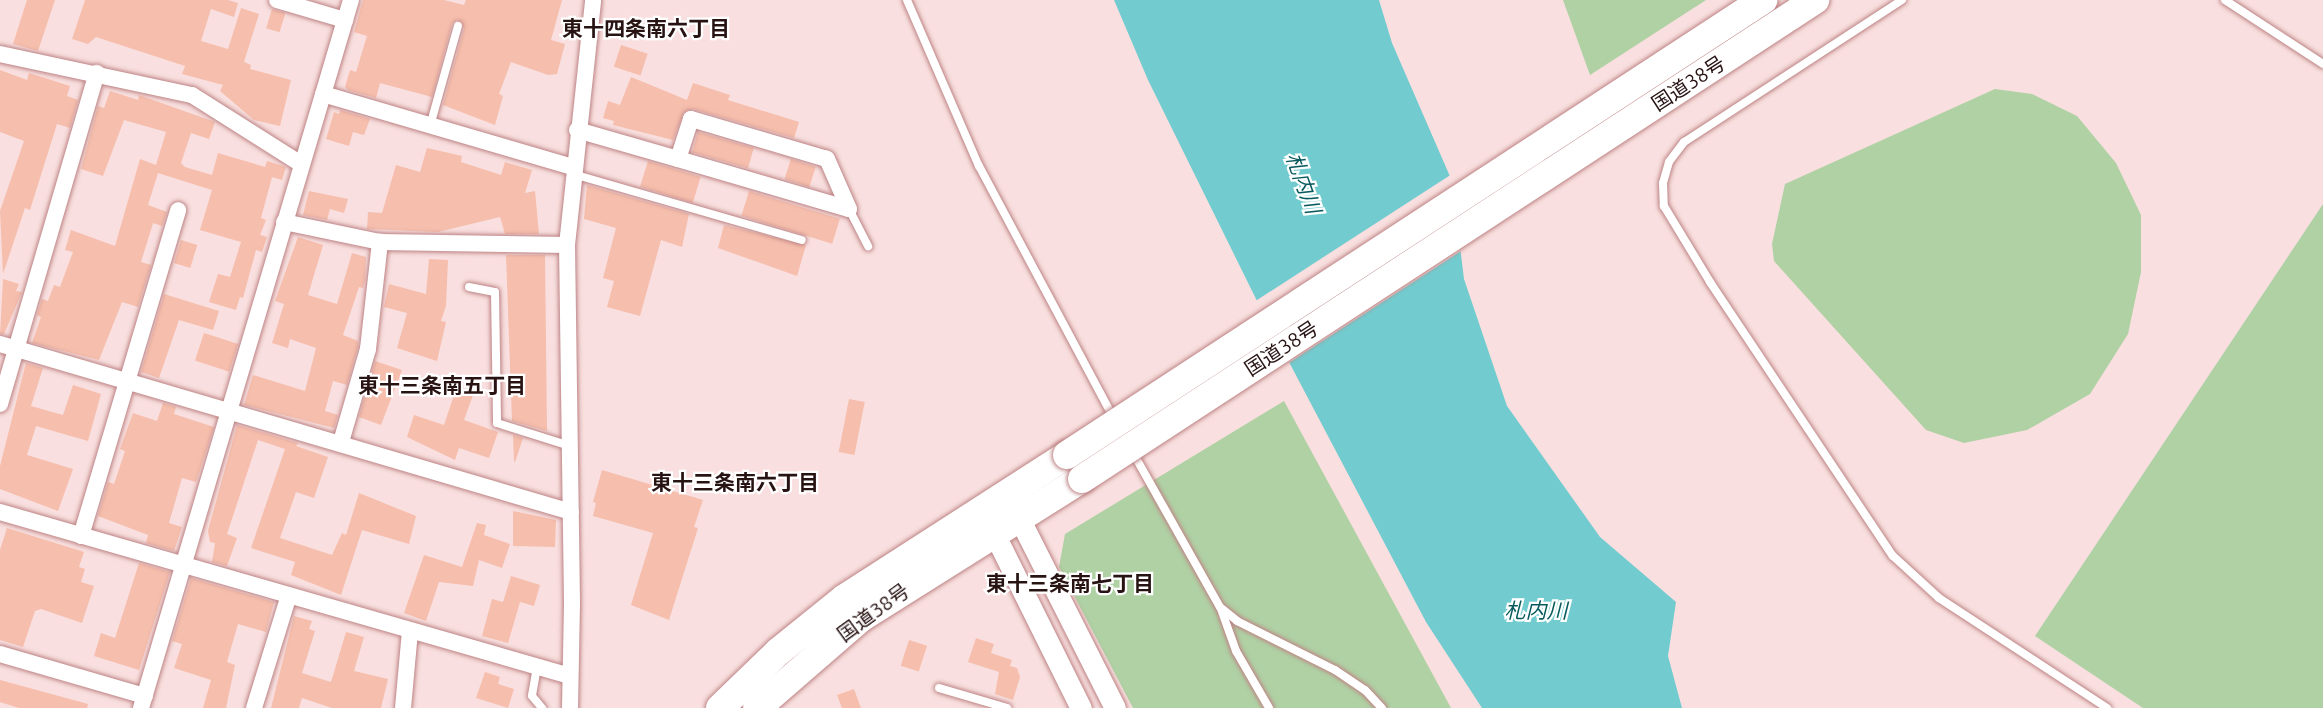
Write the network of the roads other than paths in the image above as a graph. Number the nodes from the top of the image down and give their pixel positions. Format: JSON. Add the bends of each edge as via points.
{"nodes":[{"id":1,"x":277,"y":0,"type":"edge"},
{"id":2,"x":351,"y":0,"type":"edge"},
{"id":3,"x":593,"y":0,"type":"edge"},
{"id":4,"x":907,"y":0,"type":"edge"},
{"id":5,"x":1763,"y":0,"type":"edge"},
{"id":6,"x":1815,"y":0,"type":"edge"},
{"id":7,"x":1902,"y":0,"type":"edge"},
{"id":8,"x":2225,"y":0,"type":"edge"},
{"id":9,"x":345,"y":20,"type":"junction"},
{"id":10,"x":458,"y":26,"type":"dead end"},
{"id":11,"x":0,"y":54,"type":"edge"},
{"id":12,"x":2323,"y":64,"type":"edge"},
{"id":13,"x":97,"y":73,"type":"junction"},
{"id":14,"x":323,"y":94,"type":"junction"},
{"id":15,"x":430,"y":126,"type":"junction"},
{"id":16,"x":577,"y":130,"type":"junction"},
{"id":17,"x":678,"y":159,"type":"junction"},
{"id":18,"x":301,"y":164,"type":"junction"},
{"id":19,"x":572,"y":170,"type":"junction"},
{"id":20,"x":849,"y":209,"type":"junction"},
{"id":21,"x":178,"y":210,"type":"dead end"},
{"id":22,"x":284,"y":222,"type":"junction"},
{"id":23,"x":802,"y":240,"type":"dead end"},
{"id":24,"x":380,"y":242,"type":"junction"},
{"id":25,"x":567,"y":245,"type":"junction"},
{"id":26,"x":867,"y":246,"type":"dead end"},
{"id":27,"x":469,"y":287,"type":"dead end"},
{"id":28,"x":8,"y":346,"type":"edge"},
{"id":29,"x":128,"y":381,"type":"junction"},
{"id":30,"x":0,"y":404,"type":"edge"},
{"id":31,"x":231,"y":410,"type":"junction"},
{"id":32,"x":341,"y":442,"type":"junction"},
{"id":33,"x":571,"y":447,"type":"junction"},
{"id":34,"x":1014,"y":507,"type":"junction"},
{"id":35,"x":0,"y":512,"type":"edge"},
{"id":36,"x":572,"y":512,"type":"junction"},
{"id":37,"x":989,"y":521,"type":"junction"},
{"id":38,"x":81,"y":536,"type":"junction"},
{"id":39,"x":186,"y":564,"type":"junction"},
{"id":40,"x":289,"y":595,"type":"junction"},
{"id":41,"x":1220,"y":607,"type":"junction"},
{"id":42,"x":410,"y":631,"type":"junction"},
{"id":43,"x":0,"y":654,"type":"edge"},
{"id":44,"x":537,"y":667,"type":"junction"},
{"id":45,"x":570,"y":676,"type":"junction"},
{"id":46,"x":939,"y":688,"type":"dead end"},
{"id":47,"x":143,"y":702,"type":"edge"},
{"id":48,"x":975,"y":703,"type":"edge"},
{"id":49,"x":254,"y":708,"type":"edge"},
{"id":50,"x":403,"y":708,"type":"edge"},
{"id":51,"x":542,"y":708,"type":"edge"},
{"id":52,"x":570,"y":708,"type":"edge"},
{"id":53,"x":720,"y":708,"type":"edge"},
{"id":54,"x":757,"y":708,"type":"edge"},
{"id":55,"x":1007,"y":708,"type":"edge"},
{"id":56,"x":1081,"y":708,"type":"edge"},
{"id":57,"x":1115,"y":708,"type":"edge"},
{"id":58,"x":1269,"y":708,"type":"edge"},
{"id":59,"x":1382,"y":708,"type":"edge"},
{"id":60,"x":2107,"y":708,"type":"edge"}],
"edges":[{"from":1,"to":9,"type":"street"},
{"from":2,"to":9,"type":"street"},
{"from":3,"to":16,"type":"street"},
{"from":4,"to":41,"type":"lane","via":[[979,166],[1029,264]]},
{"from":5,"to":34,"type":"highway","name":"国道38号","bridge":true,"via":[[1067,455]]},
{"from":6,"to":34,"type":"highway","name":"国道38号","bridge":true,"via":[[1082,479]]},
{"from":7,"to":60,"type":"lane","via":[[1684,142],[1669,162],[1663,183],[1664,206],[1710,282],[1893,556],[1939,598]]},
{"from":8,"to":12,"type":"lane"},
{"from":9,"to":14,"type":"street"},
{"from":10,"to":15,"type":"lane"},
{"from":11,"to":13,"type":"street"},
{"from":13,"to":18,"type":"street","via":[[192,96]]},
{"from":13,"to":28,"type":"street"},
{"from":14,"to":15,"type":"street"},
{"from":14,"to":18,"type":"street"},
{"from":15,"to":19,"type":"street"},
{"from":16,"to":17,"type":"street"},
{"from":16,"to":19,"type":"street"},
{"from":17,"to":20,"type":"street"},
{"from":17,"to":20,"type":"street","via":[[691,119],[827,159]]},
{"from":18,"to":22,"type":"street"},
{"from":19,"to":23,"type":"lane"},
{"from":19,"to":25,"type":"street"},
{"from":20,"to":26,"type":"lane"},
{"from":21,"to":29,"type":"street"},
{"from":22,"to":24,"type":"street"},
{"from":22,"to":31,"type":"street"},
{"from":24,"to":25,"type":"street"},
{"from":24,"to":32,"type":"street","via":[[368,349]]},
{"from":25,"to":33,"type":"street"},
{"from":27,"to":33,"type":"lane","via":[[495,292],[497,423]]},
{"from":28,"to":29,"type":"street"},
{"from":28,"to":30,"type":"street"},
{"from":29,"to":31,"type":"street"},
{"from":29,"to":38,"type":"street"},
{"from":31,"to":32,"type":"street"},
{"from":31,"to":39,"type":"street"},
{"from":32,"to":36,"type":"street"},
{"from":33,"to":36,"type":"street"},
{"from":34,"to":37,"type":"highway","name":"国道38号"},
{"from":34,"to":57,"type":"street"},
{"from":35,"to":38,"type":"street"},
{"from":36,"to":45,"type":"street"},
{"from":37,"to":53,"type":"highway","name":"国道38号","via":[[844,598],[778,652]]},
{"from":37,"to":54,"type":"highway","name":"国道38号","via":[[861,618]]},
{"from":37,"to":56,"type":"street"},
{"from":38,"to":39,"type":"street"},
{"from":39,"to":40,"type":"street"},
{"from":39,"to":47,"type":"street"},
{"from":40,"to":42,"type":"street"},
{"from":40,"to":49,"type":"street"},
{"from":41,"to":58,"type":"lane","via":[[1236,651]]},
{"from":41,"to":59,"type":"lane","via":[[1237,621],[1335,670],[1365,690]]},
{"from":42,"to":44,"type":"street"},
{"from":42,"to":50,"type":"street"},
{"from":43,"to":47,"type":"street"},
{"from":44,"to":45,"type":"street"},
{"from":44,"to":51,"type":"lane","via":[[532,696]]},
{"from":45,"to":52,"type":"street"},
{"from":46,"to":48,"type":"lane"},
{"from":48,"to":55,"type":"lane"}]}
